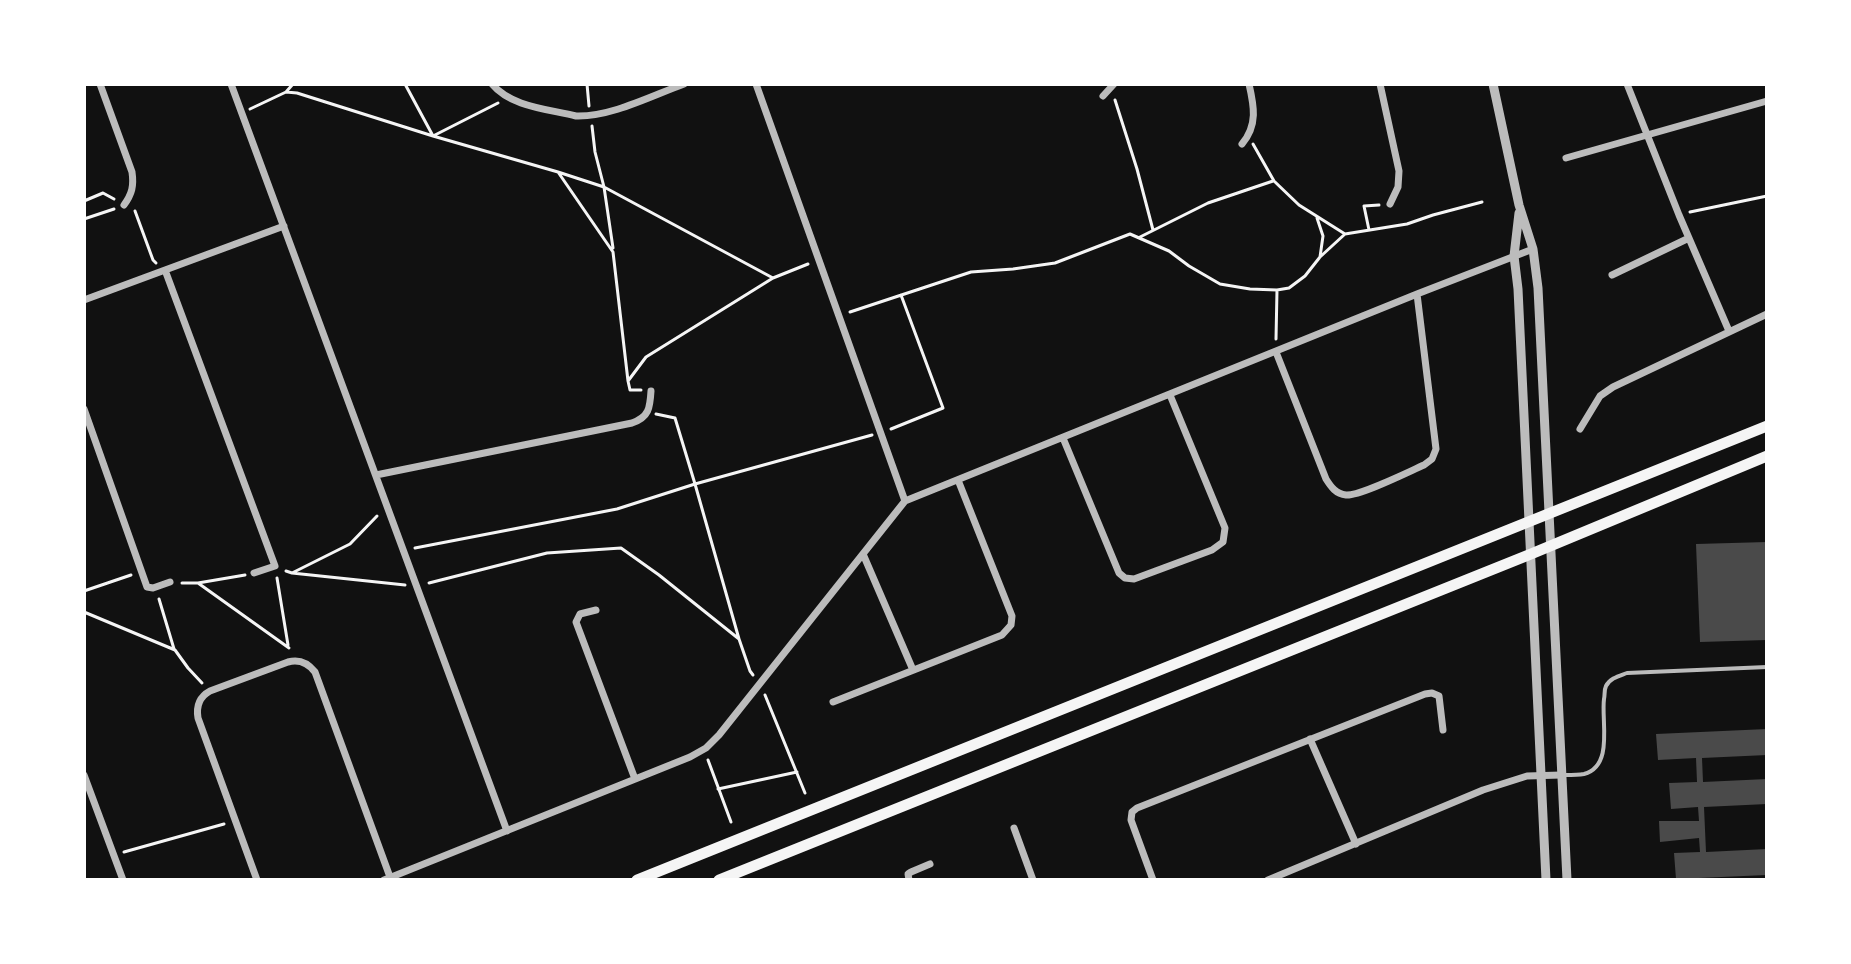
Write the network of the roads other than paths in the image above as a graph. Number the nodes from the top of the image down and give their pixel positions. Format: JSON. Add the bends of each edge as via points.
{"nodes":[{"id":1,"x":100,"y":84,"type":"edge"},
{"id":2,"x":231,"y":84,"type":"edge"},
{"id":3,"x":492,"y":84,"type":"edge"},
{"id":4,"x":684,"y":84,"type":"edge"},
{"id":5,"x":756,"y":84,"type":"edge"},
{"id":6,"x":1249,"y":84,"type":"edge"},
{"id":7,"x":1380,"y":84,"type":"edge"},
{"id":8,"x":1493,"y":84,"type":"edge"},
{"id":9,"x":1627,"y":84,"type":"edge"},
{"id":10,"x":1113,"y":86,"type":"edge"},
{"id":11,"x":1103,"y":96,"type":"dead end"},
{"id":12,"x":1767,"y":101,"type":"edge"},
{"id":13,"x":1648,"y":136,"type":"junction"},
{"id":14,"x":1242,"y":144,"type":"dead end"},
{"id":15,"x":1566,"y":158,"type":"dead end"},
{"id":16,"x":1390,"y":204,"type":"road end"},
{"id":17,"x":124,"y":205,"type":"road end"},
{"id":18,"x":1519,"y":205,"type":"junction"},
{"id":19,"x":284,"y":226,"type":"junction"},
{"id":20,"x":1689,"y":238,"type":"junction"},
{"id":21,"x":1533,"y":249,"type":"junction"},
{"id":22,"x":1514,"y":256,"type":"junction"},
{"id":23,"x":165,"y":270,"type":"junction"},
{"id":24,"x":1612,"y":275,"type":"dead end"},
{"id":25,"x":1417,"y":294,"type":"junction"},
{"id":26,"x":84,"y":300,"type":"edge"},
{"id":27,"x":1767,"y":314,"type":"edge"},
{"id":28,"x":1729,"y":331,"type":"junction"},
{"id":29,"x":1276,"y":352,"type":"junction"},
{"id":30,"x":651,"y":391,"type":"road end"},
{"id":31,"x":1170,"y":395,"type":"junction"},
{"id":32,"x":84,"y":409,"type":"edge"},
{"id":33,"x":1767,"y":426,"type":"edge"},
{"id":34,"x":1580,"y":429,"type":"dead end"},
{"id":35,"x":1063,"y":438,"type":"junction"},
{"id":36,"x":1767,"y":456,"type":"edge"},
{"id":37,"x":376,"y":475,"type":"junction"},
{"id":38,"x":958,"y":480,"type":"junction"},
{"id":39,"x":905,"y":501,"type":"junction"},
{"id":40,"x":1549,"y":513,"type":"junction"},
{"id":41,"x":1530,"y":522,"type":"junction"},
{"id":42,"x":1551,"y":546,"type":"junction"},
{"id":43,"x":863,"y":554,"type":"junction"},
{"id":44,"x":1531,"y":554,"type":"junction"},
{"id":45,"x":254,"y":573,"type":"road end"},
{"id":46,"x":170,"y":582,"type":"road end"},
{"id":47,"x":596,"y":610,"type":"dead end"},
{"id":48,"x":1767,"y":667,"type":"edge"},
{"id":49,"x":913,"y":670,"type":"junction"},
{"id":50,"x":833,"y":702,"type":"dead end"},
{"id":51,"x":1443,"y":730,"type":"dead end"},
{"id":52,"x":1310,"y":739,"type":"junction"},
{"id":53,"x":84,"y":775,"type":"edge"},
{"id":54,"x":1561,"y":775,"type":"junction"},
{"id":55,"x":1541,"y":776,"type":"junction"},
{"id":56,"x":635,"y":779,"type":"junction"},
{"id":57,"x":1014,"y":828,"type":"dead end"},
{"id":58,"x":507,"y":831,"type":"junction"},
{"id":59,"x":1356,"y":844,"type":"junction"},
{"id":60,"x":930,"y":864,"type":"dead end"},
{"id":61,"x":1286,"y":876,"type":"edge"},
{"id":62,"x":387,"y":879,"type":"edge"},
{"id":63,"x":123,"y":880,"type":"edge"},
{"id":64,"x":257,"y":880,"type":"edge"},
{"id":65,"x":637,"y":880,"type":"edge"},
{"id":66,"x":719,"y":880,"type":"edge"},
{"id":67,"x":909,"y":880,"type":"edge"},
{"id":68,"x":1033,"y":880,"type":"edge"},
{"id":69,"x":1153,"y":880,"type":"edge"},
{"id":70,"x":1268,"y":880,"type":"edge"},
{"id":71,"x":1546,"y":880,"type":"edge"},
{"id":72,"x":1567,"y":880,"type":"edge"}],
"edges":[{"from":1,"to":17,"type":"street","via":[[130,165],[131,196]]},
{"from":2,"to":19,"type":"street"},
{"from":3,"to":4,"type":"street","via":[[508,98],[590,116]]},
{"from":5,"to":39,"type":"street"},
{"from":6,"to":14,"type":"street","via":[[1254,118]]},
{"from":7,"to":16,"type":"street","via":[[1399,171]]},
{"from":8,"to":18,"type":"street"},
{"from":9,"to":13,"type":"street"},
{"from":10,"to":11,"type":"street"},
{"from":12,"to":13,"type":"street"},
{"from":13,"to":15,"type":"street"},
{"from":13,"to":20,"type":"street"},
{"from":18,"to":21,"type":"street"},
{"from":18,"to":22,"type":"street"},
{"from":19,"to":23,"type":"street"},
{"from":19,"to":37,"type":"street"},
{"from":20,"to":24,"type":"street"},
{"from":20,"to":28,"type":"street"},
{"from":21,"to":22,"type":"street"},
{"from":21,"to":40,"type":"street"},
{"from":22,"to":25,"type":"street"},
{"from":22,"to":41,"type":"street"},
{"from":23,"to":26,"type":"street"},
{"from":23,"to":45,"type":"street","via":[[275,566]]},
{"from":25,"to":29,"type":"street"},
{"from":25,"to":29,"type":"street","via":[[1436,449],[1429,462],[1398,476],[1351,494],[1331,488]]},
{"from":27,"to":28,"type":"street"},
{"from":28,"to":34,"type":"street","via":[[1613,387],[1600,396]]},
{"from":29,"to":31,"type":"street"},
{"from":30,"to":37,"type":"street","via":[[649,412],[632,423]]},
{"from":31,"to":35,"type":"street"},
{"from":31,"to":35,"type":"street","via":[[1225,528],[1223,542],[1212,550],[1125,578]]},
{"from":32,"to":46,"type":"street","via":[[147,587]]},
{"from":33,"to":40,"type":"main road"},
{"from":35,"to":38,"type":"street"},
{"from":36,"to":42,"type":"main road"},
{"from":37,"to":58,"type":"street"},
{"from":38,"to":39,"type":"street"},
{"from":38,"to":49,"type":"street","via":[[1012,616],[1011,625],[1002,635]]},
{"from":39,"to":43,"type":"street"},
{"from":40,"to":41,"type":"main road"},
{"from":40,"to":42,"type":"street"},
{"from":41,"to":44,"type":"street"},
{"from":41,"to":65,"type":"main road"},
{"from":42,"to":44,"type":"main road"},
{"from":42,"to":54,"type":"street"},
{"from":43,"to":49,"type":"street"},
{"from":43,"to":56,"type":"street","via":[[706,748]]},
{"from":44,"to":55,"type":"street"},
{"from":44,"to":66,"type":"main road"},
{"from":47,"to":56,"type":"street","via":[[580,614],[576,622]]},
{"from":48,"to":54,"type":"lane","via":[[1613,678],[1603,706],[1602,759],[1583,774]]},
{"from":49,"to":50,"type":"street"},
{"from":51,"to":52,"type":"street","via":[[1439,696],[1432,693]]},
{"from":52,"to":59,"type":"street"},
{"from":52,"to":69,"type":"street","via":[[1132,812],[1132,827]]},
{"from":53,"to":63,"type":"street"},
{"from":54,"to":55,"type":"street"},
{"from":54,"to":72,"type":"street"},
{"from":55,"to":59,"type":"street","via":[[1483,790]]},
{"from":55,"to":71,"type":"street"},
{"from":56,"to":58,"type":"street"},
{"from":57,"to":68,"type":"street"},
{"from":58,"to":62,"type":"street"},
{"from":59,"to":61,"type":"street"},
{"from":60,"to":67,"type":"street","via":[[908,874]]},
{"from":61,"to":70,"type":"street"},
{"from":62,"to":64,"type":"street","via":[[315,672],[301,661],[291,661],[210,691],[197,706]]}]}
